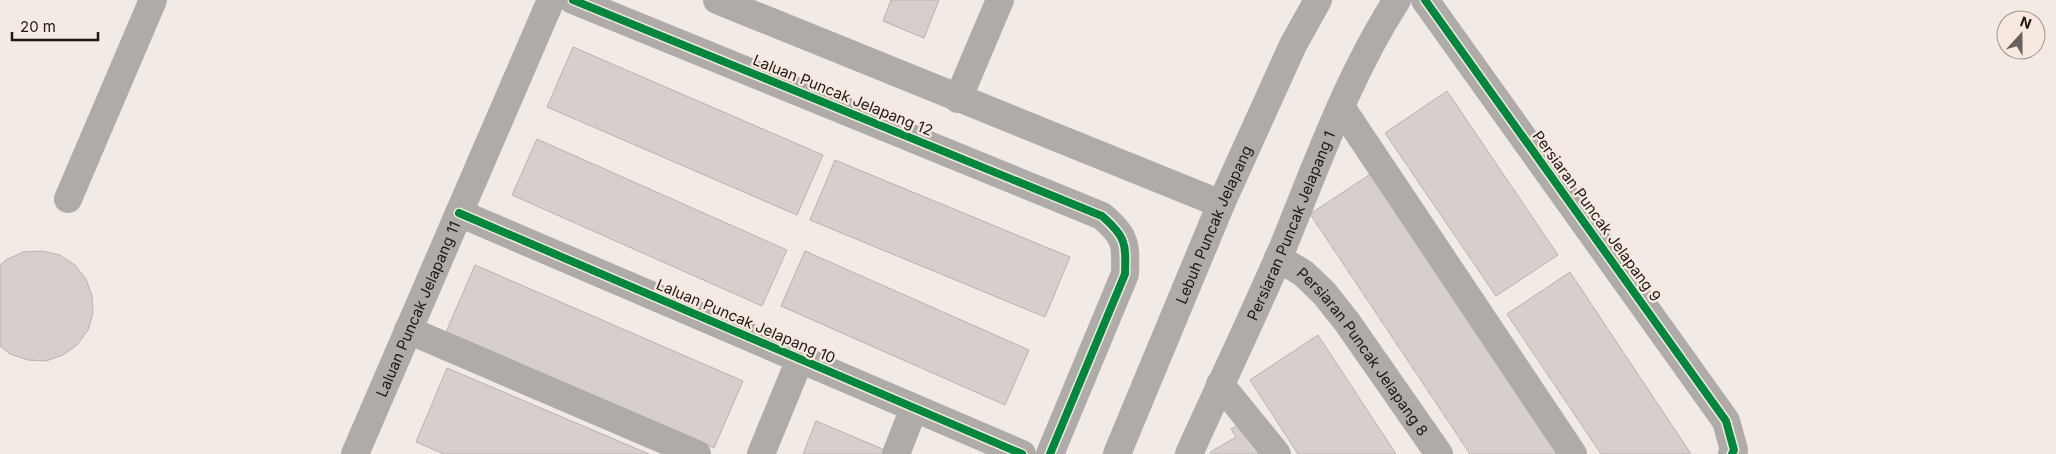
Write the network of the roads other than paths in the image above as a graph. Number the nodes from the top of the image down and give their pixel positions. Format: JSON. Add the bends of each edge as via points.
{"nodes":[{"id":1,"x":153,"y":0,"type":"edge"},
{"id":2,"x":551,"y":0,"type":"edge"},
{"id":3,"x":573,"y":0,"type":"edge"},
{"id":4,"x":717,"y":0,"type":"edge"},
{"id":5,"x":1000,"y":0,"type":"edge"},
{"id":6,"x":1318,"y":0,"type":"edge"},
{"id":7,"x":1397,"y":0,"type":"edge"},
{"id":8,"x":1426,"y":0,"type":"edge"},
{"id":9,"x":958,"y":99,"type":"junction"},
{"id":10,"x":1341,"y":107,"type":"junction"},
{"id":11,"x":68,"y":199,"type":"dead end"},
{"id":12,"x":1222,"y":204,"type":"junction"},
{"id":13,"x":459,"y":213,"type":"junction"},
{"id":14,"x":1278,"y":258,"type":"junction"},
{"id":15,"x":408,"y":330,"type":"junction"},
{"id":16,"x":800,"y":359,"type":"junction"},
{"id":17,"x":1220,"y":384,"type":"junction"},
{"id":18,"x":914,"y":408,"type":"junction"},
{"id":19,"x":361,"y":452,"type":"edge"},
{"id":20,"x":697,"y":454,"type":"edge"},
{"id":21,"x":761,"y":454,"type":"edge"},
{"id":22,"x":896,"y":454,"type":"edge"},
{"id":23,"x":1022,"y":454,"type":"edge"},
{"id":24,"x":1050,"y":454,"type":"edge"},
{"id":25,"x":1117,"y":454,"type":"edge"},
{"id":26,"x":1189,"y":454,"type":"edge"},
{"id":27,"x":1277,"y":454,"type":"edge"},
{"id":28,"x":1439,"y":454,"type":"edge"},
{"id":29,"x":1574,"y":454,"type":"edge"},
{"id":30,"x":1732,"y":454,"type":"edge"}],
"edges":[{"from":1,"to":11,"type":"street"},
{"from":2,"to":13,"type":"street","name":"Laluan Puncak Jelapang 11"},
{"from":3,"to":24,"type":"street","name":"Laluan Puncak Jelapang 12","via":[[1102,216],[1120,231],[1126,250],[1125,274]]},
{"from":4,"to":9,"type":"street"},
{"from":5,"to":9,"type":"street"},
{"from":6,"to":12,"type":"street","name":"Lebuh Puncak Jelapang","via":[[1293,45]]},
{"from":7,"to":10,"type":"street","name":"Persiaran Puncak Jelapang 1","via":[[1365,55]]},
{"from":8,"to":30,"type":"street","name":"Persiaran Puncak Jelapang 9","via":[[1726,421],[1734,450]]},
{"from":9,"to":12,"type":"street"},
{"from":10,"to":14,"type":"street","name":"Persiaran Puncak Jelapang 1"},
{"from":10,"to":29,"type":"street"},
{"from":12,"to":25,"type":"street","name":"Lebuh Puncak Jelapang"},
{"from":13,"to":15,"type":"street","name":"Laluan Puncak Jelapang 11"},
{"from":13,"to":16,"type":"street","name":"Laluan Puncak Jelapang 10"},
{"from":14,"to":17,"type":"street","name":"Persiaran Puncak Jelapang 1"},
{"from":14,"to":28,"type":"street","name":"Persiaran Puncak Jelapang 8","via":[[1303,273],[1324,293]]},
{"from":15,"to":19,"type":"street","name":"Laluan Puncak Jelapang 11"},
{"from":15,"to":20,"type":"street"},
{"from":16,"to":18,"type":"street","name":"Laluan Puncak Jelapang 10"},
{"from":16,"to":21,"type":"street"},
{"from":17,"to":26,"type":"street","name":"Persiaran Puncak Jelapang 1"},
{"from":17,"to":27,"type":"street"},
{"from":18,"to":22,"type":"street"},
{"from":18,"to":23,"type":"street","name":"Laluan Puncak Jelapang 10"}]}
